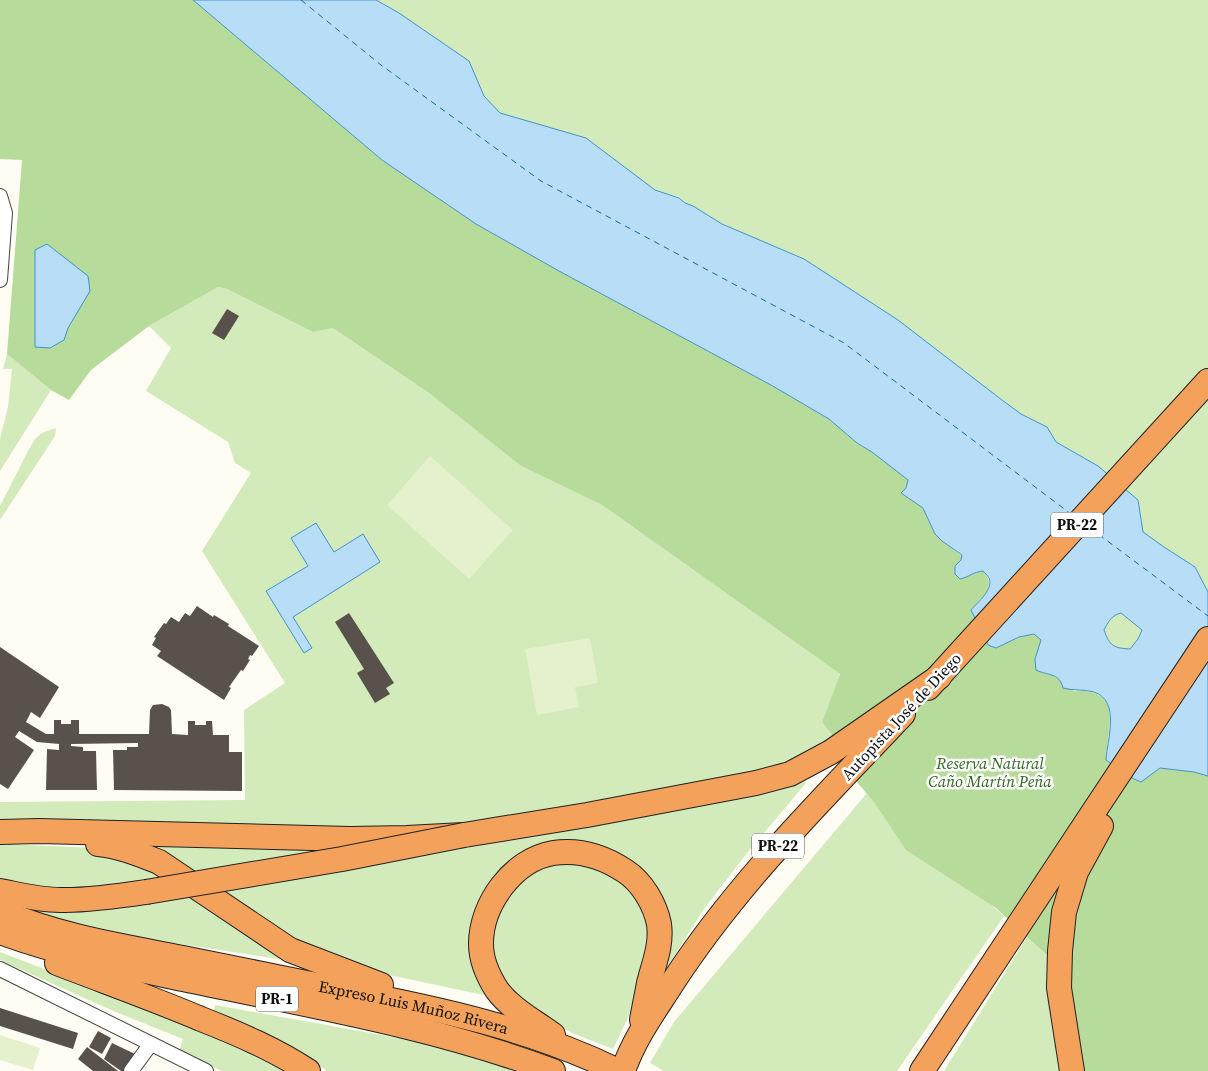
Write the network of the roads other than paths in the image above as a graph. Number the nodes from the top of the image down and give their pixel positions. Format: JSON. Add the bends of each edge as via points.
{"nodes":[{"id":1,"x":0,"y":198,"type":"edge"},
{"id":2,"x":0,"y":280,"type":"edge"},
{"id":3,"x":1208,"y":381,"type":"edge"},
{"id":4,"x":1208,"y":639,"type":"edge"},
{"id":5,"x":942,"y":673,"type":"junction"},
{"id":6,"x":1119,"y":772,"type":"junction"},
{"id":7,"x":0,"y":832,"type":"edge"},
{"id":8,"x":464,"y":835,"type":"junction"},
{"id":9,"x":0,"y":840,"type":"edge"},
{"id":10,"x":0,"y":891,"type":"edge"},
{"id":11,"x":0,"y":911,"type":"edge"},
{"id":12,"x":0,"y":932,"type":"edge"},
{"id":13,"x":0,"y":941,"type":"edge"},
{"id":14,"x":0,"y":969,"type":"edge"},
{"id":15,"x":472,"y":1018,"type":"junction"},
{"id":16,"x":639,"y":1034,"type":"junction"},
{"id":17,"x":150,"y":1045,"type":"junction"},
{"id":18,"x":559,"y":1045,"type":"junction"},
{"id":19,"x":131,"y":1071,"type":"edge"},
{"id":20,"x":206,"y":1071,"type":"edge"},
{"id":21,"x":308,"y":1071,"type":"edge"},
{"id":22,"x":552,"y":1071,"type":"edge"},
{"id":23,"x":618,"y":1071,"type":"edge"},
{"id":24,"x":623,"y":1071,"type":"edge"},
{"id":25,"x":922,"y":1071,"type":"edge"},
{"id":26,"x":1072,"y":1071,"type":"edge"}],
"edges":[{"from":1,"to":2,"type":"street","via":[[5,213]]},
{"from":3,"to":5,"type":"highway","name":"Autopista José de Diego","number":"PR-22"},
{"from":4,"to":6,"type":"highway"},
{"from":5,"to":8,"type":"highway","via":[[831,752],[790,774],[587,815]]},
{"from":5,"to":16,"type":"highway","name":"Autopista José de Diego","number":"PR-22","via":[[791,831],[737,893],[688,959]]},
{"from":6,"to":25,"type":"highway"},
{"from":6,"to":26,"type":"highway","via":[[1101,826],[1076,872],[1064,912],[1059,988]]},
{"from":7,"to":8,"type":"highway","bridge":true,"via":[[350,839]]},
{"from":8,"to":10,"type":"highway","bridge":true,"via":[[86,900],[33,898]]},
{"from":9,"to":15,"type":"highway","via":[[91,843],[137,853],[159,862],[290,950],[368,982],[440,1002]]},
{"from":11,"to":15,"type":"highway","name":"Expreso Luis Muñoz Rivera","number":"PR-1","via":[[42,927],[97,941]]},
{"from":12,"to":22,"type":"highway","name":"Expreso Luis Muñoz Rivera","number":"PR-1","via":[[122,966],[418,1028]]},
{"from":13,"to":21,"type":"highway","via":[[254,1040]]},
{"from":14,"to":17,"type":"street"},
{"from":15,"to":18,"type":"highway","name":"Expreso Luis Muñoz Rivera","number":"PR-1"},
{"from":16,"to":18,"type":"highway","via":[[658,952],[658,917],[646,894],[630,874],[618,866],[585,854],[553,853],[525,864],[510,877],[492,903],[481,944],[486,968],[499,992],[554,1036]]},
{"from":16,"to":24,"type":"highway","name":"Autopista José de Diego","number":"PR-22"},
{"from":17,"to":19,"type":"street"},
{"from":17,"to":20,"type":"street"},
{"from":18,"to":23,"type":"highway","name":"Expreso Luis Muñoz Rivera","number":"PR-1"}]}
